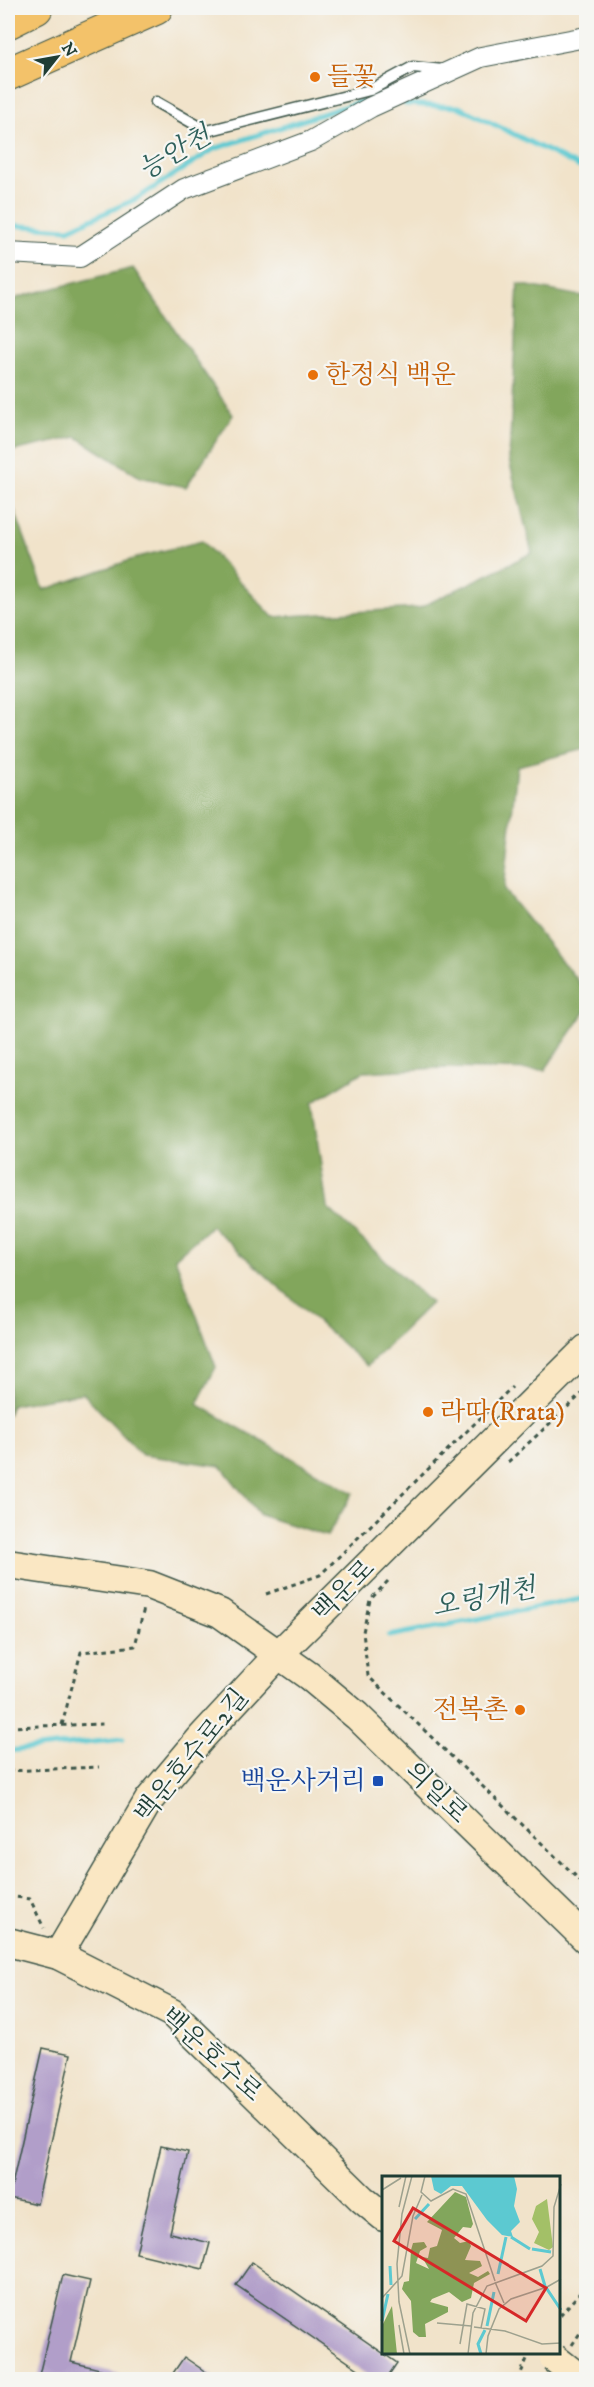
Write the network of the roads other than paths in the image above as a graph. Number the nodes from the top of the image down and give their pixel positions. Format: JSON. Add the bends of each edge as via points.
{"nodes":[{"id":1,"x":36,"y":8,"type":"edge"},
{"id":2,"x":156,"y":8,"type":"edge"},
{"id":3,"x":8,"y":22,"type":"edge"},
{"id":4,"x":586,"y":38,"type":"edge"},
{"id":5,"x":450,"y":71,"type":"junction"},
{"id":6,"x":8,"y":74,"type":"edge"},
{"id":7,"x":156,"y":102,"type":"dead end"},
{"id":8,"x":8,"y":253,"type":"edge"},
{"id":9,"x":586,"y":1349,"type":"edge"},
{"id":10,"x":8,"y":1564,"type":"edge"},
{"id":11,"x":47,"y":1570,"type":"junction"},
{"id":12,"x":8,"y":1587,"type":"edge"},
{"id":13,"x":278,"y":1655,"type":"junction"},
{"id":14,"x":586,"y":1939,"type":"edge"},
{"id":15,"x":8,"y":1942,"type":"edge"},
{"id":16,"x":58,"y":1955,"type":"junction"},
{"id":17,"x":382,"y":2215,"type":"edge"},
{"id":18,"x":543,"y":2354,"type":"edge"},
{"id":19,"x":582,"y":2379,"type":"edge"}],
"edges":[{"from":1,"to":3,"type":"highway"},
{"from":2,"to":6,"type":"highway"},
{"from":4,"to":5,"type":"street","via":[[481,57]]},
{"from":5,"to":7,"type":"lane","via":[[412,67],[370,90],[207,131]]},
{"from":5,"to":8,"type":"street","via":[[371,107],[311,141],[184,189],[80,257]]},
{"from":9,"to":13,"type":"main road","name":"백운로"},
{"from":10,"to":11,"type":"main road"},
{"from":11,"to":12,"type":"main road"},
{"from":11,"to":13,"type":"main road","via":[[149,1585],[220,1613]]},
{"from":13,"to":14,"type":"main road","name":"의일로","via":[[357,1716]]},
{"from":13,"to":16,"type":"main road","name":"백운호수로2길","via":[[149,1800]]},
{"from":15,"to":16,"type":"main road","name":"백운호수로"},
{"from":16,"to":17,"type":"main road","name":"백운호수로","via":[[172,2013]]},
{"from":18,"to":19,"type":"main road","bridge":true}]}
